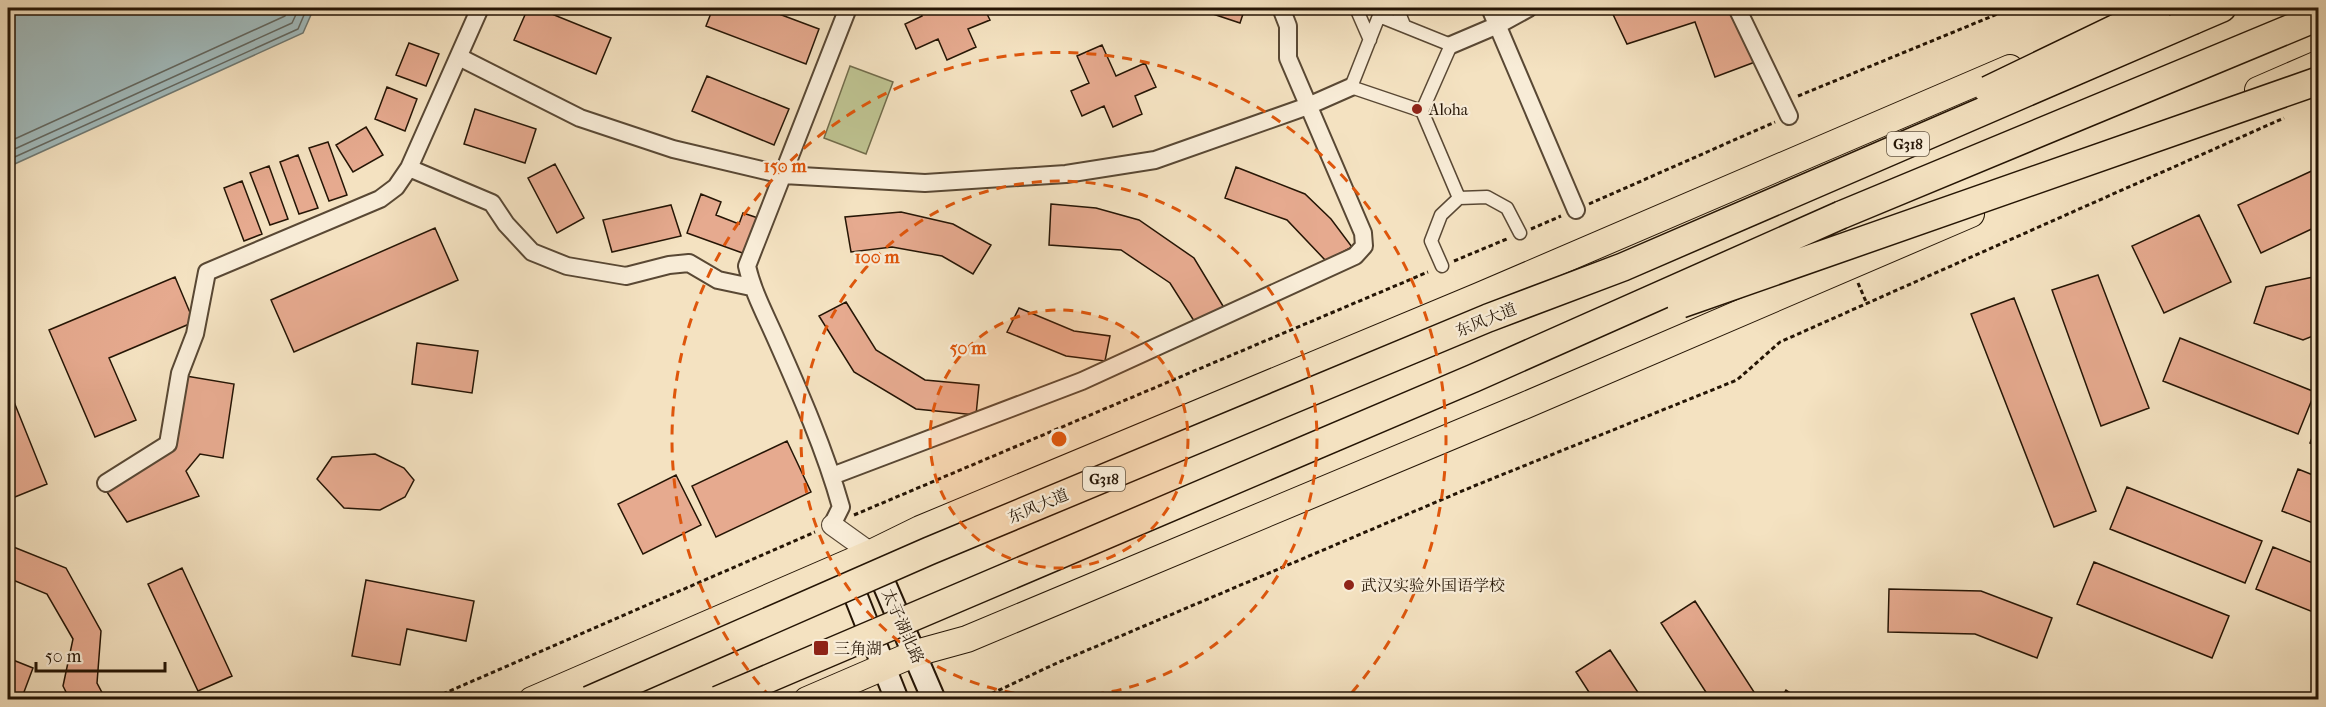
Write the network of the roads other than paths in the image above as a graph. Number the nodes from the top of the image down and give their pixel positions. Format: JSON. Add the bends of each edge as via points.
{"nodes":[{"id":1,"x":480,"y":8,"type":"edge"},
{"id":2,"x":848,"y":8,"type":"edge"},
{"id":3,"x":1281,"y":8,"type":"edge"},
{"id":4,"x":1356,"y":8,"type":"edge"},
{"id":5,"x":1396,"y":8,"type":"edge"},
{"id":6,"x":1490,"y":8,"type":"edge"},
{"id":7,"x":1529,"y":8,"type":"edge"},
{"id":8,"x":1737,"y":8,"type":"edge"},
{"id":9,"x":2151,"y":8,"type":"edge"},
{"id":10,"x":2158,"y":8,"type":"edge"},
{"id":11,"x":2222,"y":8,"type":"edge"},
{"id":12,"x":2319,"y":17,"type":"edge"},
{"id":13,"x":1404,"y":25,"type":"junction"},
{"id":14,"x":1498,"y":25,"type":"junction"},
{"id":15,"x":1370,"y":40,"type":"junction"},
{"id":16,"x":1451,"y":45,"type":"junction"},
{"id":17,"x":459,"y":57,"type":"junction"},
{"id":18,"x":2319,"y":64,"type":"edge"},
{"id":19,"x":2319,"y":81,"type":"edge"},
{"id":20,"x":1351,"y":87,"type":"junction"},
{"id":21,"x":1308,"y":106,"type":"junction"},
{"id":22,"x":1785,"y":109,"type":"road end"},
{"id":23,"x":1422,"y":111,"type":"junction"},
{"id":24,"x":409,"y":168,"type":"junction"},
{"id":25,"x":783,"y":175,"type":"junction"},
{"id":26,"x":1459,"y":198,"type":"junction"},
{"id":27,"x":1576,"y":210,"type":"road end"},
{"id":28,"x":1520,"y":233,"type":"road end"},
{"id":29,"x":1442,"y":266,"type":"road end"},
{"id":30,"x":1623,"y":267,"type":"junction"},
{"id":31,"x":752,"y":287,"type":"junction"},
{"id":32,"x":1474,"y":378,"type":"junction"},
{"id":33,"x":832,"y":476,"type":"junction"},
{"id":34,"x":106,"y":483,"type":"dead end"},
{"id":35,"x":832,"y":525,"type":"joint"},
{"id":36,"x":871,"y":553,"type":"junction"},
{"id":37,"x":843,"y":565,"type":"junction"},
{"id":38,"x":916,"y":653,"type":"junction"},
{"id":39,"x":883,"y":666,"type":"junction"},
{"id":40,"x":532,"y":699,"type":"edge"},
{"id":41,"x":589,"y":699,"type":"edge"},
{"id":42,"x":718,"y":699,"type":"edge"},
{"id":43,"x":807,"y":699,"type":"edge"},
{"id":44,"x":897,"y":699,"type":"edge"},
{"id":45,"x":934,"y":699,"type":"edge"}],
"edges":[{"from":1,"to":17,"type":"street"},
{"from":2,"to":25,"type":"street"},
{"from":3,"to":21,"type":"street","via":[[1288,26],[1288,58]]},
{"from":4,"to":15,"type":"street"},
{"from":5,"to":13,"type":"street"},
{"from":6,"to":14,"type":"street"},
{"from":7,"to":14,"type":"street"},
{"from":8,"to":22,"type":"street"},
{"from":9,"to":36,"type":"main road"},
{"from":10,"to":30,"type":"highway","bridge":true},
{"from":11,"to":30,"type":"highway","number":"G318","bridge":true},
{"from":12,"to":32,"type":"highway","number":"G318","bridge":true,"via":[[1841,215]]},
{"from":13,"to":15,"type":"street","via":[[1379,16]]},
{"from":13,"to":16,"type":"street"},
{"from":14,"to":16,"type":"street"},
{"from":14,"to":27,"type":"street"},
{"from":15,"to":20,"type":"street"},
{"from":16,"to":23,"type":"street"},
{"from":17,"to":24,"type":"street"},
{"from":17,"to":25,"type":"street","via":[[580,118],[673,149]]},
{"from":18,"to":38,"type":"main road","via":[[1515,410],[978,634]]},
{"from":19,"to":32,"type":"highway","bridge":true},
{"from":20,"to":21,"type":"street"},
{"from":20,"to":23,"type":"street"},
{"from":21,"to":25,"type":"street","via":[[1155,160],[1066,174],[925,183]]},
{"from":21,"to":33,"type":"street","via":[[1363,233],[1364,246],[1355,256],[1082,381]]},
{"from":23,"to":26,"type":"street"},
{"from":24,"to":31,"type":"street","via":[[492,203],[532,252],[567,266],[626,276],[689,263],[718,280]]},
{"from":24,"to":34,"type":"street","via":[[396,187],[380,199],[207,272],[195,334],[180,373],[168,444]]},
{"from":25,"to":31,"type":"street","via":[[747,266]]},
{"from":26,"to":28,"type":"street","via":[[1487,197],[1507,208]]},
{"from":26,"to":29,"type":"street","via":[[1441,215],[1431,241]]},
{"from":30,"to":41,"type":"highway","name":"东风大道","number":"G318","bridge":true,"via":[[1488,318],[929,551]]},
{"from":31,"to":33,"type":"street"},
{"from":32,"to":42,"type":"highway","number":"G318","bridge":true},
{"from":33,"to":35,"type":"street","via":[[841,507]]},
{"from":35,"to":36,"type":"street"},
{"from":36,"to":37,"type":"main road"},
{"from":36,"to":38,"type":"main road","name":"太子湖北路"},
{"from":37,"to":39,"type":"main road","name":"太子湖北路"},
{"from":37,"to":40,"type":"main road"},
{"from":38,"to":39,"type":"main road"},
{"from":38,"to":45,"type":"main road","name":"太子湖北路"},
{"from":39,"to":43,"type":"main road"},
{"from":39,"to":44,"type":"main road","name":"太子湖北路"}]}
